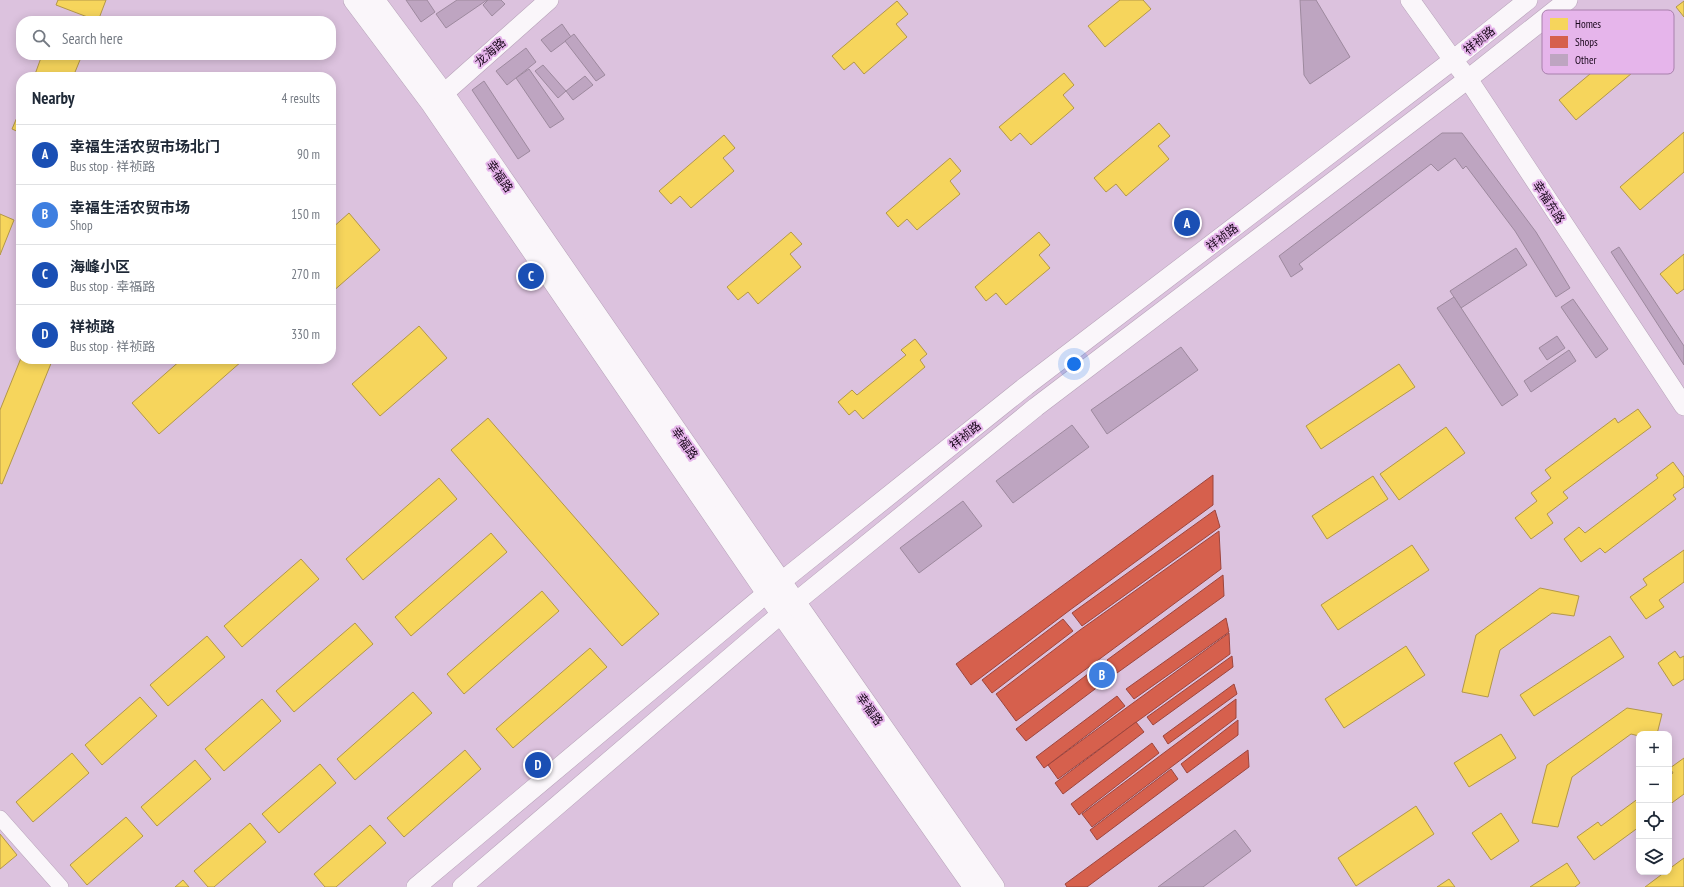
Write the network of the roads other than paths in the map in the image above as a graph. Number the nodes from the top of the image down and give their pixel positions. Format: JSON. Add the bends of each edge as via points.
{"nodes":[{"id":1,"x":354,"y":0,"type":"edge"},
{"id":2,"x":374,"y":0,"type":"edge"},
{"id":3,"x":549,"y":0,"type":"edge"},
{"id":4,"x":1410,"y":0,"type":"edge"},
{"id":5,"x":1528,"y":0,"type":"edge"},
{"id":6,"x":1568,"y":0,"type":"edge"},
{"id":7,"x":1555,"y":10,"type":"edge"},
{"id":8,"x":1542,"y":21,"type":"edge"},
{"id":9,"x":1453,"y":60,"type":"junction"},
{"id":10,"x":1468,"y":79,"type":"junction"},
{"id":11,"x":437,"y":98,"type":"junction"},
{"id":12,"x":1684,"y":406,"type":"edge"},
{"id":13,"x":774,"y":587,"type":"junction"},
{"id":14,"x":788,"y":608,"type":"junction"},
{"id":15,"x":0,"y":818,"type":"edge"},
{"id":16,"x":62,"y":887,"type":"edge"},
{"id":17,"x":416,"y":887,"type":"edge"},
{"id":18,"x":462,"y":887,"type":"edge"},
{"id":19,"x":974,"y":887,"type":"edge"},
{"id":20,"x":994,"y":887,"type":"edge"}],
"edges":[{"from":1,"to":11,"type":"main road","name":"幸福路"},
{"from":2,"to":11,"type":"main road","name":"幸福路"},
{"from":3,"to":11,"type":"street","name":"龙海路"},
{"from":4,"to":9,"type":"street","name":"幸福东路"},
{"from":5,"to":9,"type":"street","name":"祥祯路"},
{"from":6,"to":7,"type":"street","name":"祥祯路"},
{"from":8,"to":10,"type":"street","name":"祥祯路"},
{"from":9,"to":10,"type":"street","name":"幸福东路"},
{"from":9,"to":13,"type":"street","name":"祥祯路","via":[[1026,386]]},
{"from":10,"to":12,"type":"street","name":"幸福东路"},
{"from":10,"to":14,"type":"street","name":"祥祯路","via":[[1036,407]]},
{"from":11,"to":13,"type":"main road","name":"幸福路"},
{"from":13,"to":14,"type":"main road","name":"幸福路"},
{"from":13,"to":17,"type":"street","name":"祥祯路"},
{"from":14,"to":18,"type":"street","name":"祥祯路"},
{"from":14,"to":19,"type":"main road","name":"幸福路"},
{"from":14,"to":20,"type":"main road","name":"幸福路"},
{"from":15,"to":16,"type":"street"}]}
